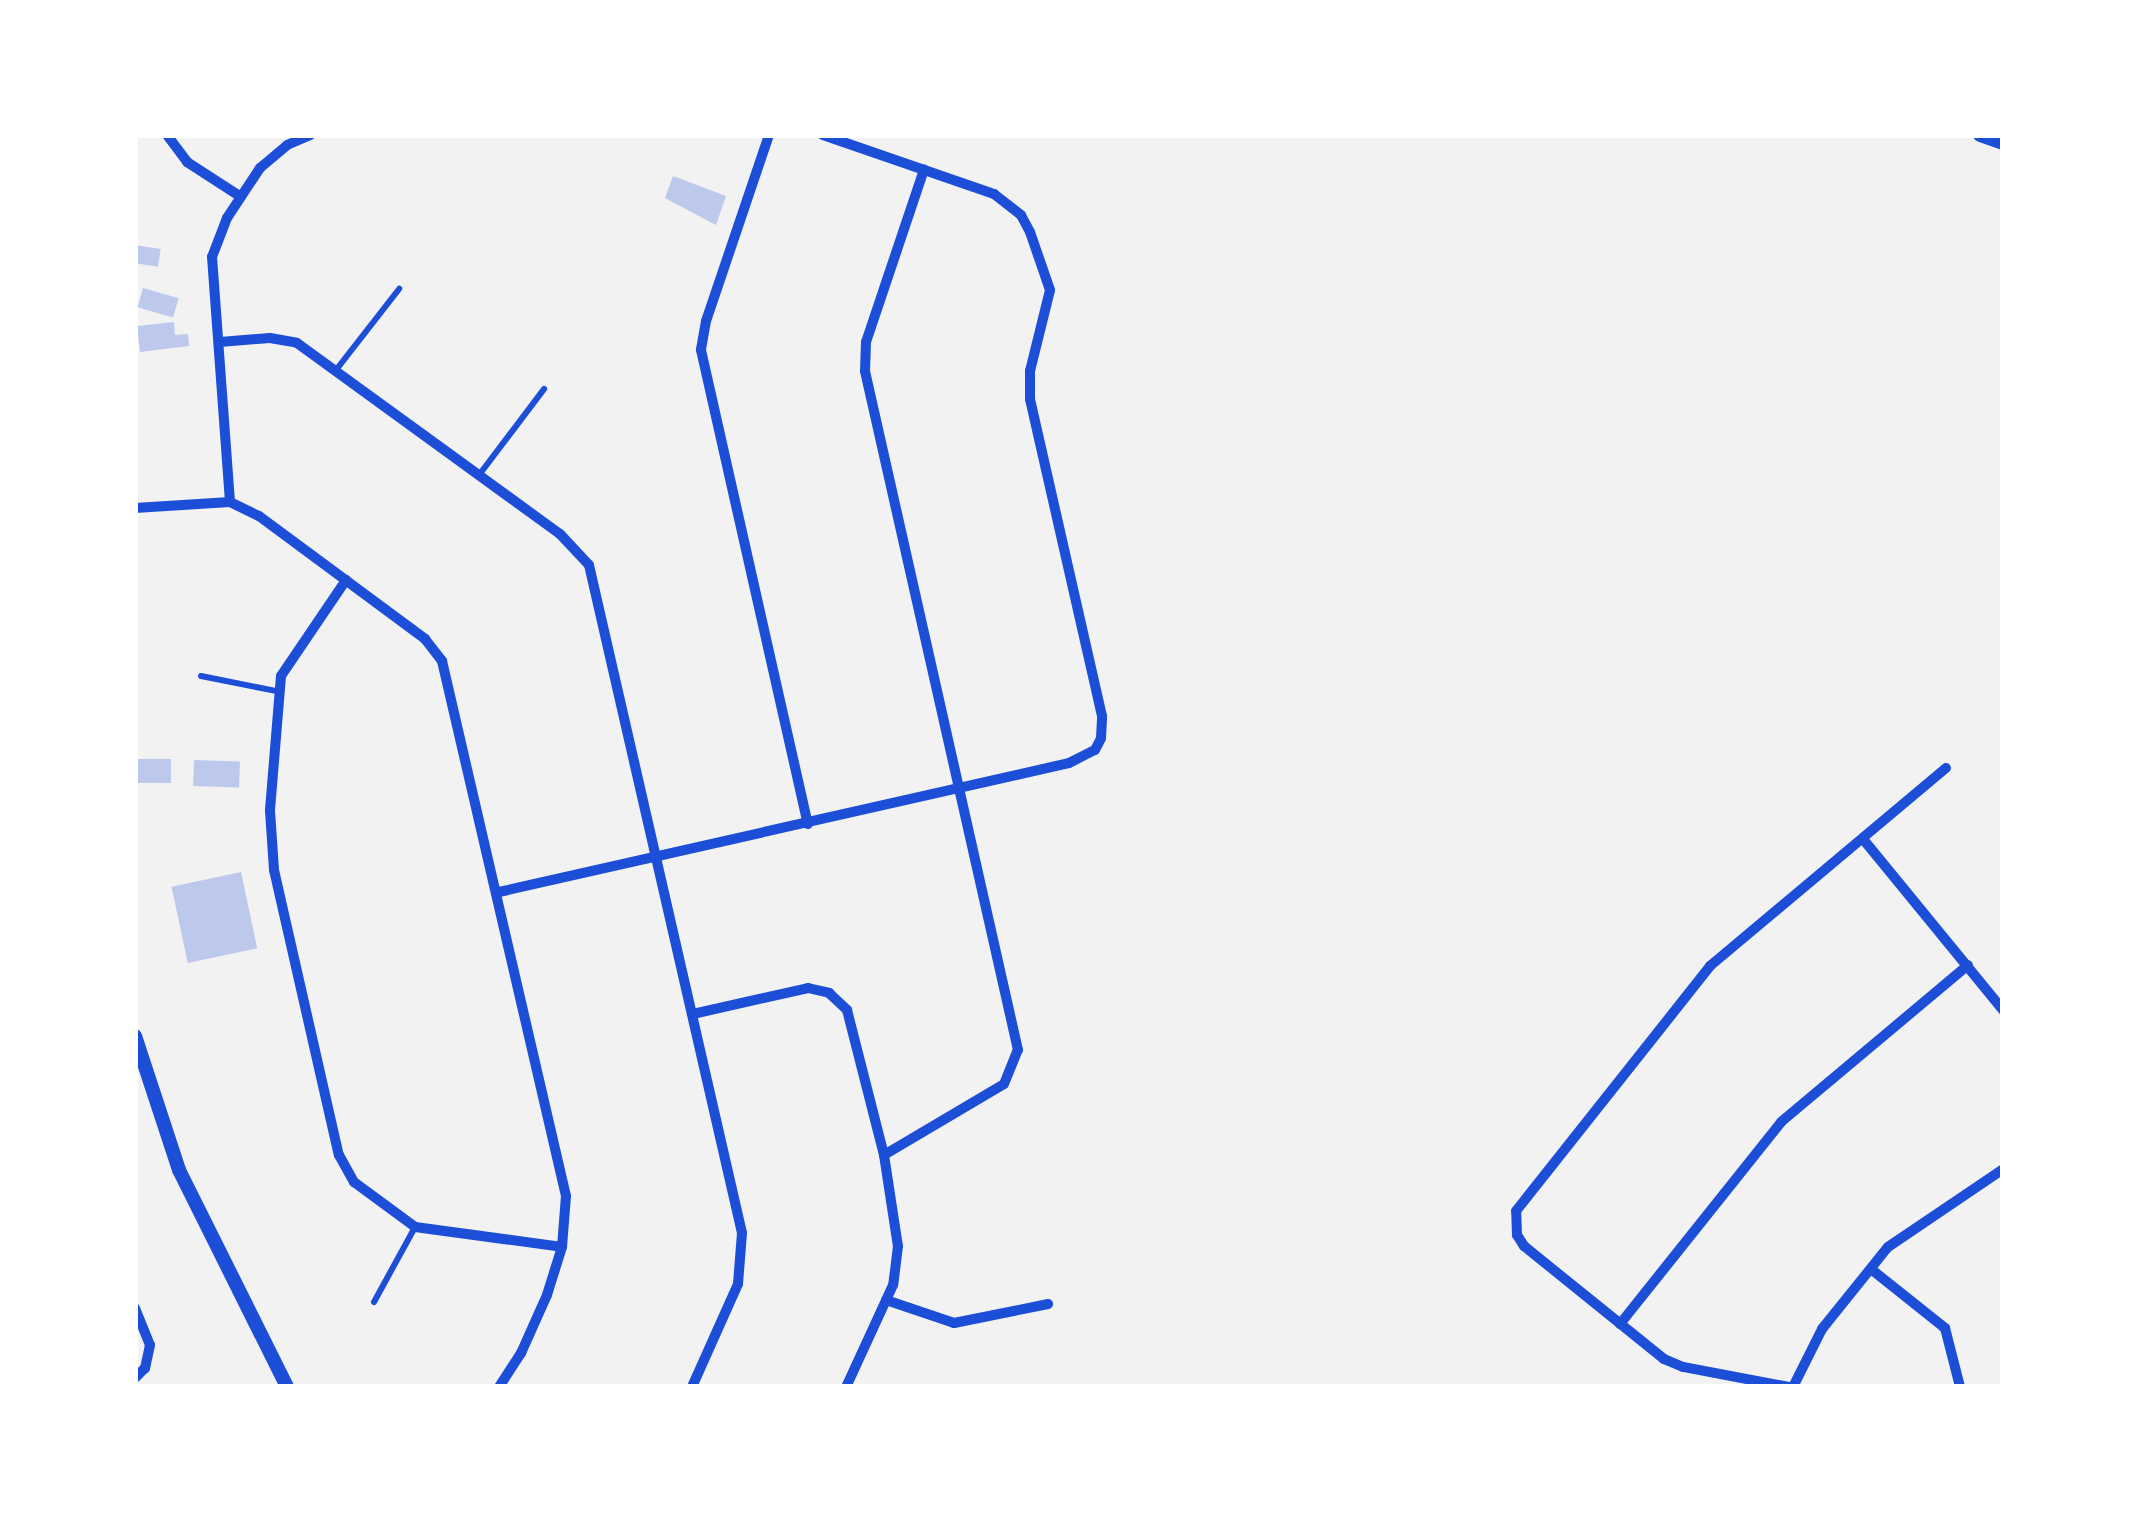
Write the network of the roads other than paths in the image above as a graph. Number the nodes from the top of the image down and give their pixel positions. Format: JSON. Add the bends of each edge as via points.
{"nodes":[{"id":1,"x":167,"y":135,"type":"edge"},
{"id":2,"x":310,"y":135,"type":"edge"},
{"id":3,"x":770,"y":135,"type":"edge"},
{"id":4,"x":824,"y":135,"type":"edge"},
{"id":5,"x":1980,"y":135,"type":"edge"},
{"id":6,"x":2003,"y":143,"type":"edge"},
{"id":7,"x":924,"y":170,"type":"junction"},
{"id":8,"x":241,"y":197,"type":"junction"},
{"id":9,"x":399,"y":289,"type":"dead end"},
{"id":10,"x":220,"y":342,"type":"junction"},
{"id":11,"x":336,"y":370,"type":"junction"},
{"id":12,"x":544,"y":389,"type":"dead end"},
{"id":13,"x":478,"y":475,"type":"junction"},
{"id":14,"x":230,"y":502,"type":"junction"},
{"id":15,"x":135,"y":508,"type":"edge"},
{"id":16,"x":346,"y":580,"type":"junction"},
{"id":17,"x":201,"y":676,"type":"dead end"},
{"id":18,"x":277,"y":691,"type":"junction"},
{"id":19,"x":1946,"y":768,"type":"dead end"},
{"id":20,"x":958,"y":788,"type":"junction"},
{"id":21,"x":808,"y":824,"type":"junction"},
{"id":22,"x":1863,"y":839,"type":"junction"},
{"id":23,"x":656,"y":859,"type":"junction"},
{"id":24,"x":499,"y":892,"type":"junction"},
{"id":25,"x":1968,"y":965,"type":"junction"},
{"id":26,"x":2003,"y":1010,"type":"edge"},
{"id":27,"x":692,"y":1014,"type":"junction"},
{"id":28,"x":135,"y":1036,"type":"edge"},
{"id":29,"x":138,"y":1063,"type":"edge"},
{"id":30,"x":884,"y":1155,"type":"junction"},
{"id":31,"x":2003,"y":1168,"type":"edge"},
{"id":32,"x":415,"y":1227,"type":"junction"},
{"id":33,"x":562,"y":1247,"type":"junction"},
{"id":34,"x":1871,"y":1268,"type":"junction"},
{"id":35,"x":886,"y":1300,"type":"junction"},
{"id":36,"x":374,"y":1302,"type":"dead end"},
{"id":37,"x":1048,"y":1304,"type":"dead end"},
{"id":38,"x":135,"y":1309,"type":"edge"},
{"id":39,"x":1620,"y":1324,"type":"junction"},
{"id":40,"x":135,"y":1378,"type":"edge"},
{"id":41,"x":287,"y":1387,"type":"edge"},
{"id":42,"x":499,"y":1387,"type":"edge"},
{"id":43,"x":692,"y":1387,"type":"edge"},
{"id":44,"x":846,"y":1387,"type":"edge"},
{"id":45,"x":1791,"y":1387,"type":"edge"},
{"id":46,"x":1960,"y":1387,"type":"edge"}],
"edges":[{"from":1,"to":8,"type":"street","via":[[187,162]]},
{"from":2,"to":8,"type":"street","via":[[274,155]]},
{"from":3,"to":21,"type":"street","via":[[701,350]]},
{"from":4,"to":7,"type":"street"},
{"from":5,"to":6,"type":"street"},
{"from":7,"to":20,"type":"street","via":[[866,342],[865,371]]},
{"from":7,"to":20,"type":"street","via":[[994,194],[1021,215],[1049,290],[1028,386],[1102,716],[1095,750]]},
{"from":8,"to":10,"type":"street","via":[[212,257]]},
{"from":9,"to":11,"type":"lane"},
{"from":10,"to":11,"type":"street","via":[[287,338]]},
{"from":10,"to":14,"type":"street"},
{"from":11,"to":13,"type":"street"},
{"from":12,"to":13,"type":"lane"},
{"from":13,"to":23,"type":"street","via":[[573,544],[589,565]]},
{"from":14,"to":15,"type":"street"},
{"from":14,"to":16,"type":"street"},
{"from":16,"to":18,"type":"street"},
{"from":16,"to":24,"type":"street","via":[[442,661]]},
{"from":17,"to":18,"type":"lane"},
{"from":18,"to":32,"type":"street","via":[[271,852],[339,1155],[354,1182]]},
{"from":19,"to":22,"type":"street"},
{"from":20,"to":21,"type":"street"},
{"from":20,"to":30,"type":"street","via":[[1017,1062],[994,1091]]},
{"from":21,"to":23,"type":"street"},
{"from":22,"to":25,"type":"street"},
{"from":22,"to":39,"type":"street","via":[[1694,981],[1516,1211],[1524,1246]]},
{"from":23,"to":24,"type":"street"},
{"from":23,"to":27,"type":"street"},
{"from":24,"to":33,"type":"street","via":[[562,1172]]},
{"from":25,"to":26,"type":"street"},
{"from":25,"to":39,"type":"street","via":[[1781,1123]]},
{"from":27,"to":30,"type":"street","via":[[808,988],[840,999]]},
{"from":27,"to":43,"type":"street","via":[[744,1251],[738,1284]]},
{"from":28,"to":29,"type":"street"},
{"from":29,"to":41,"type":"street","via":[[179,1170]]},
{"from":30,"to":35,"type":"street","via":[[898,1246]]},
{"from":31,"to":34,"type":"street","via":[[1912,1228]]},
{"from":32,"to":33,"type":"street"},
{"from":32,"to":36,"type":"lane"},
{"from":33,"to":42,"type":"street","via":[[536,1324]]},
{"from":34,"to":45,"type":"street","via":[[1822,1329]]},
{"from":34,"to":46,"type":"street","via":[[1946,1328]]},
{"from":35,"to":37,"type":"street","via":[[954,1323]]},
{"from":35,"to":44,"type":"street"},
{"from":38,"to":40,"type":"street","via":[[150,1345]]},
{"from":39,"to":45,"type":"street","via":[[1682,1367]]}]}
